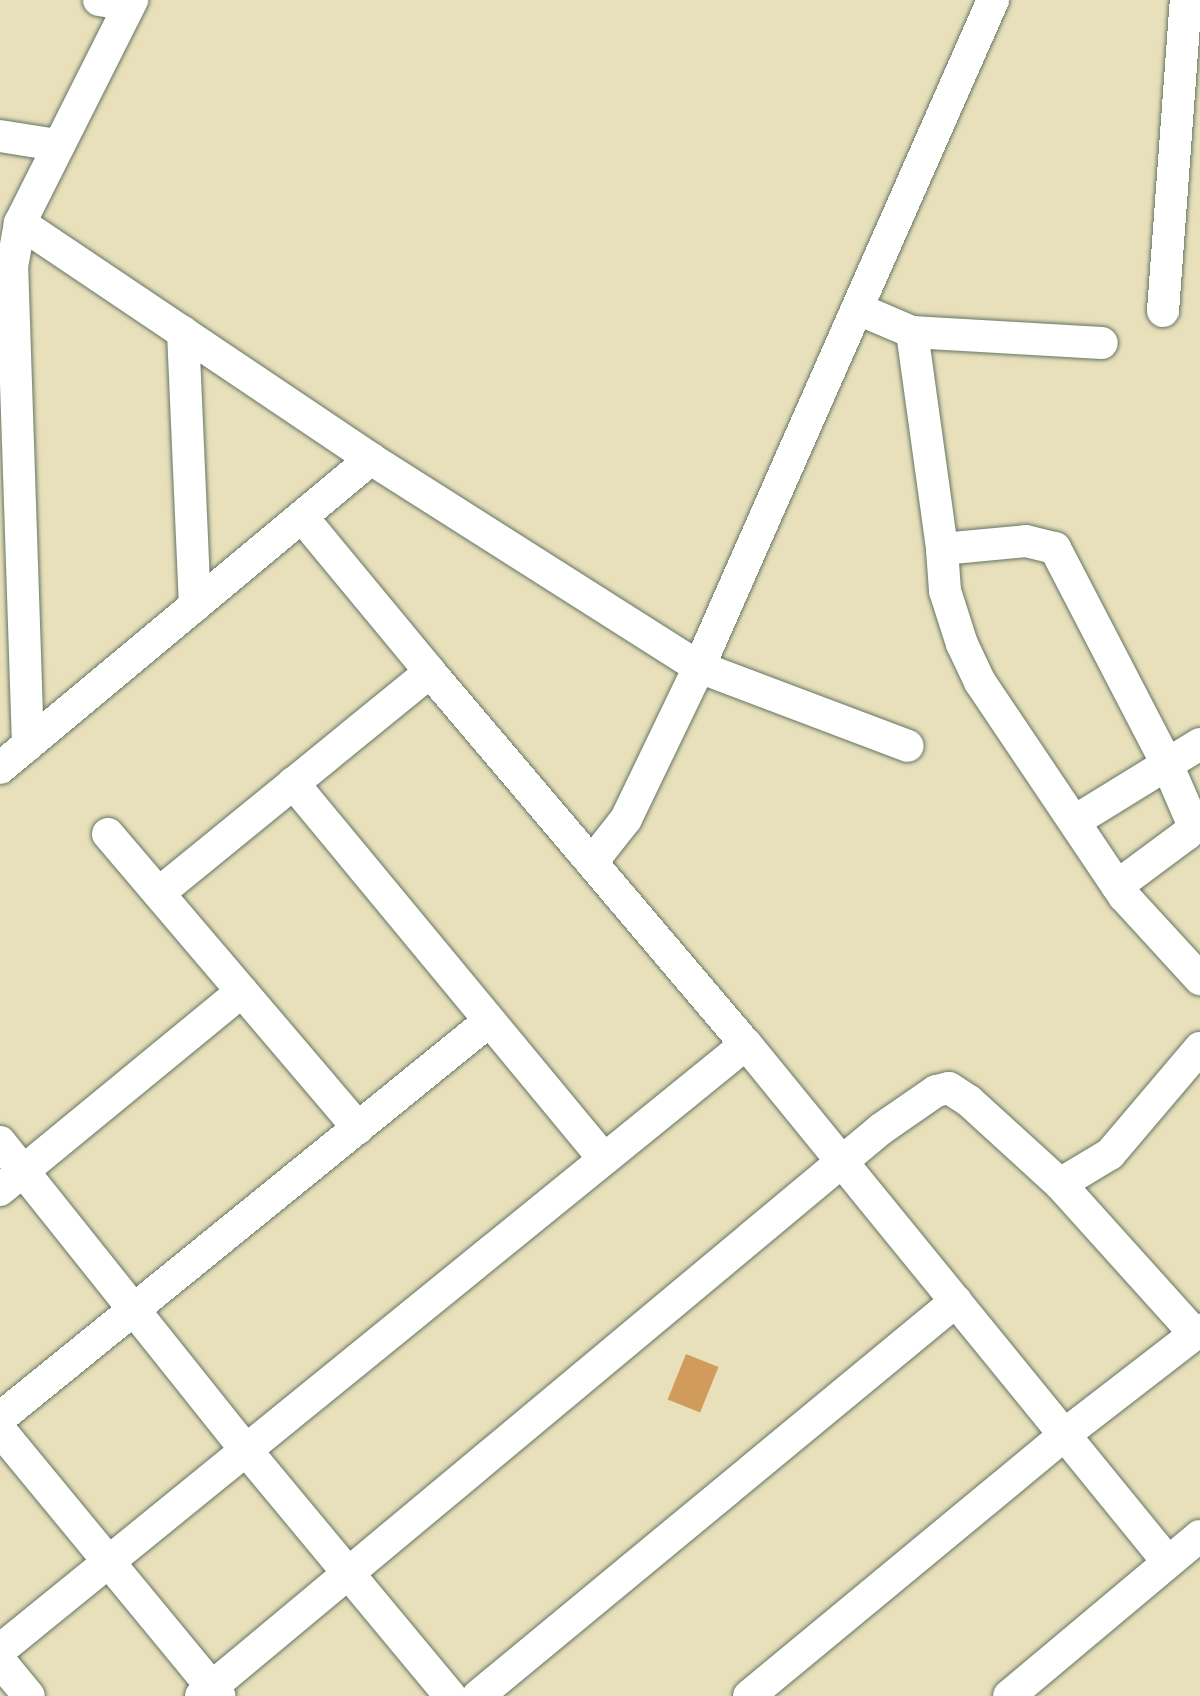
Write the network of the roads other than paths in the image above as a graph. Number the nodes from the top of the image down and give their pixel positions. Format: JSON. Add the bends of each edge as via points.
{"nodes":[{"id":1,"x":993,"y":0,"type":"edge"},
{"id":2,"x":1186,"y":0,"type":"edge"},
{"id":3,"x":120,"y":2,"type":"edge"},
{"id":4,"x":0,"y":136,"type":"edge"},
{"id":5,"x":57,"y":145,"type":"junction"},
{"id":6,"x":20,"y":223,"type":"junction"},
{"id":7,"x":858,"y":309,"type":"junction"},
{"id":8,"x":1163,"y":311,"type":"dead end"},
{"id":9,"x":183,"y":332,"type":"junction"},
{"id":10,"x":912,"y":332,"type":"junction"},
{"id":11,"x":1102,"y":343,"type":"dead end"},
{"id":12,"x":371,"y":459,"type":"junction"},
{"id":13,"x":302,"y":517,"type":"junction"},
{"id":14,"x":942,"y":549,"type":"junction"},
{"id":15,"x":195,"y":606,"type":"junction"},
{"id":16,"x":699,"y":667,"type":"junction"},
{"id":17,"x":429,"y":672,"type":"junction"},
{"id":18,"x":1200,"y":744,"type":"edge"},
{"id":19,"x":28,"y":745,"type":"junction"},
{"id":20,"x":908,"y":746,"type":"dead end"},
{"id":21,"x":1167,"y":764,"type":"junction"},
{"id":22,"x":0,"y":768,"type":"edge"},
{"id":23,"x":293,"y":783,"type":"junction"},
{"id":24,"x":1075,"y":821,"type":"junction"},
{"id":25,"x":108,"y":834,"type":"dead end"},
{"id":26,"x":592,"y":862,"type":"junction"},
{"id":27,"x":1117,"y":886,"type":"junction"},
{"id":28,"x":159,"y":893,"type":"junction"},
{"id":29,"x":1200,"y":979,"type":"edge"},
{"id":30,"x":242,"y":991,"type":"junction"},
{"id":31,"x":488,"y":1023,"type":"junction"},
{"id":32,"x":746,"y":1044,"type":"junction"},
{"id":33,"x":1200,"y":1048,"type":"edge"},
{"id":34,"x":358,"y":1128,"type":"junction"},
{"id":35,"x":0,"y":1142,"type":"edge"},
{"id":36,"x":604,"y":1159,"type":"junction"},
{"id":37,"x":843,"y":1162,"type":"junction"},
{"id":38,"x":12,"y":1180,"type":"edge"},
{"id":39,"x":1060,"y":1185,"type":"junction"},
{"id":40,"x":956,"y":1301,"type":"junction"},
{"id":41,"x":135,"y":1311,"type":"junction"},
{"id":42,"x":1197,"y":1332,"type":"edge"},
{"id":43,"x":0,"y":1418,"type":"edge"},
{"id":44,"x":0,"y":1430,"type":"edge"},
{"id":45,"x":1064,"y":1435,"type":"junction"},
{"id":46,"x":246,"y":1450,"type":"junction"},
{"id":47,"x":1200,"y":1536,"type":"edge"},
{"id":48,"x":108,"y":1562,"type":"junction"},
{"id":49,"x":1168,"y":1562,"type":"junction"},
{"id":50,"x":349,"y":1573,"type":"junction"},
{"id":51,"x":0,"y":1650,"type":"edge"},
{"id":52,"x":0,"y":1661,"type":"edge"},
{"id":53,"x":211,"y":1693,"type":"edge"},
{"id":54,"x":29,"y":1696,"type":"edge"},
{"id":55,"x":450,"y":1696,"type":"edge"},
{"id":56,"x":478,"y":1696,"type":"edge"},
{"id":57,"x":749,"y":1696,"type":"edge"},
{"id":58,"x":1009,"y":1696,"type":"edge"}],
"edges":[{"from":1,"to":7,"type":"street"},
{"from":2,"to":8,"type":"street"},
{"from":3,"to":5,"type":"street"},
{"from":4,"to":5,"type":"street"},
{"from":5,"to":6,"type":"street"},
{"from":6,"to":9,"type":"street"},
{"from":6,"to":19,"type":"street","via":[[10,284]]},
{"from":7,"to":10,"type":"street"},
{"from":7,"to":16,"type":"street"},
{"from":9,"to":12,"type":"street"},
{"from":9,"to":15,"type":"street"},
{"from":10,"to":11,"type":"street"},
{"from":10,"to":14,"type":"street"},
{"from":12,"to":13,"type":"street"},
{"from":12,"to":16,"type":"street"},
{"from":13,"to":15,"type":"street"},
{"from":13,"to":17,"type":"street"},
{"from":14,"to":21,"type":"street","via":[[1026,541],[1055,548]]},
{"from":14,"to":24,"type":"street","via":[[945,592],[980,681]]},
{"from":15,"to":19,"type":"street"},
{"from":16,"to":20,"type":"street"},
{"from":16,"to":26,"type":"street","via":[[626,819]]},
{"from":17,"to":23,"type":"street"},
{"from":17,"to":26,"type":"street"},
{"from":18,"to":21,"type":"street"},
{"from":19,"to":22,"type":"street"},
{"from":21,"to":24,"type":"street"},
{"from":21,"to":27,"type":"street","via":[[1191,815],[1192,829]]},
{"from":23,"to":28,"type":"street"},
{"from":23,"to":31,"type":"street"},
{"from":24,"to":27,"type":"street"},
{"from":25,"to":28,"type":"street"},
{"from":26,"to":32,"type":"street"},
{"from":27,"to":29,"type":"street"},
{"from":28,"to":30,"type":"street"},
{"from":30,"to":34,"type":"street"},
{"from":30,"to":38,"type":"street"},
{"from":31,"to":34,"type":"street"},
{"from":31,"to":36,"type":"street"},
{"from":32,"to":36,"type":"street"},
{"from":32,"to":37,"type":"street"},
{"from":33,"to":39,"type":"street","via":[[1110,1154]]},
{"from":34,"to":41,"type":"street"},
{"from":35,"to":38,"type":"street"},
{"from":36,"to":46,"type":"street"},
{"from":37,"to":39,"type":"street","via":[[903,1114],[936,1091],[949,1088]]},
{"from":37,"to":40,"type":"street"},
{"from":37,"to":50,"type":"street"},
{"from":38,"to":41,"type":"street"},
{"from":39,"to":42,"type":"street"},
{"from":40,"to":45,"type":"street"},
{"from":40,"to":56,"type":"street"},
{"from":41,"to":43,"type":"street"},
{"from":41,"to":46,"type":"street"},
{"from":42,"to":45,"type":"street"},
{"from":44,"to":48,"type":"street"},
{"from":45,"to":49,"type":"street"},
{"from":45,"to":57,"type":"street"},
{"from":46,"to":48,"type":"street"},
{"from":46,"to":50,"type":"street"},
{"from":47,"to":49,"type":"street"},
{"from":48,"to":51,"type":"street"},
{"from":48,"to":53,"type":"street"},
{"from":49,"to":58,"type":"street"},
{"from":50,"to":53,"type":"street"},
{"from":50,"to":55,"type":"street"},
{"from":52,"to":54,"type":"street"}]}
